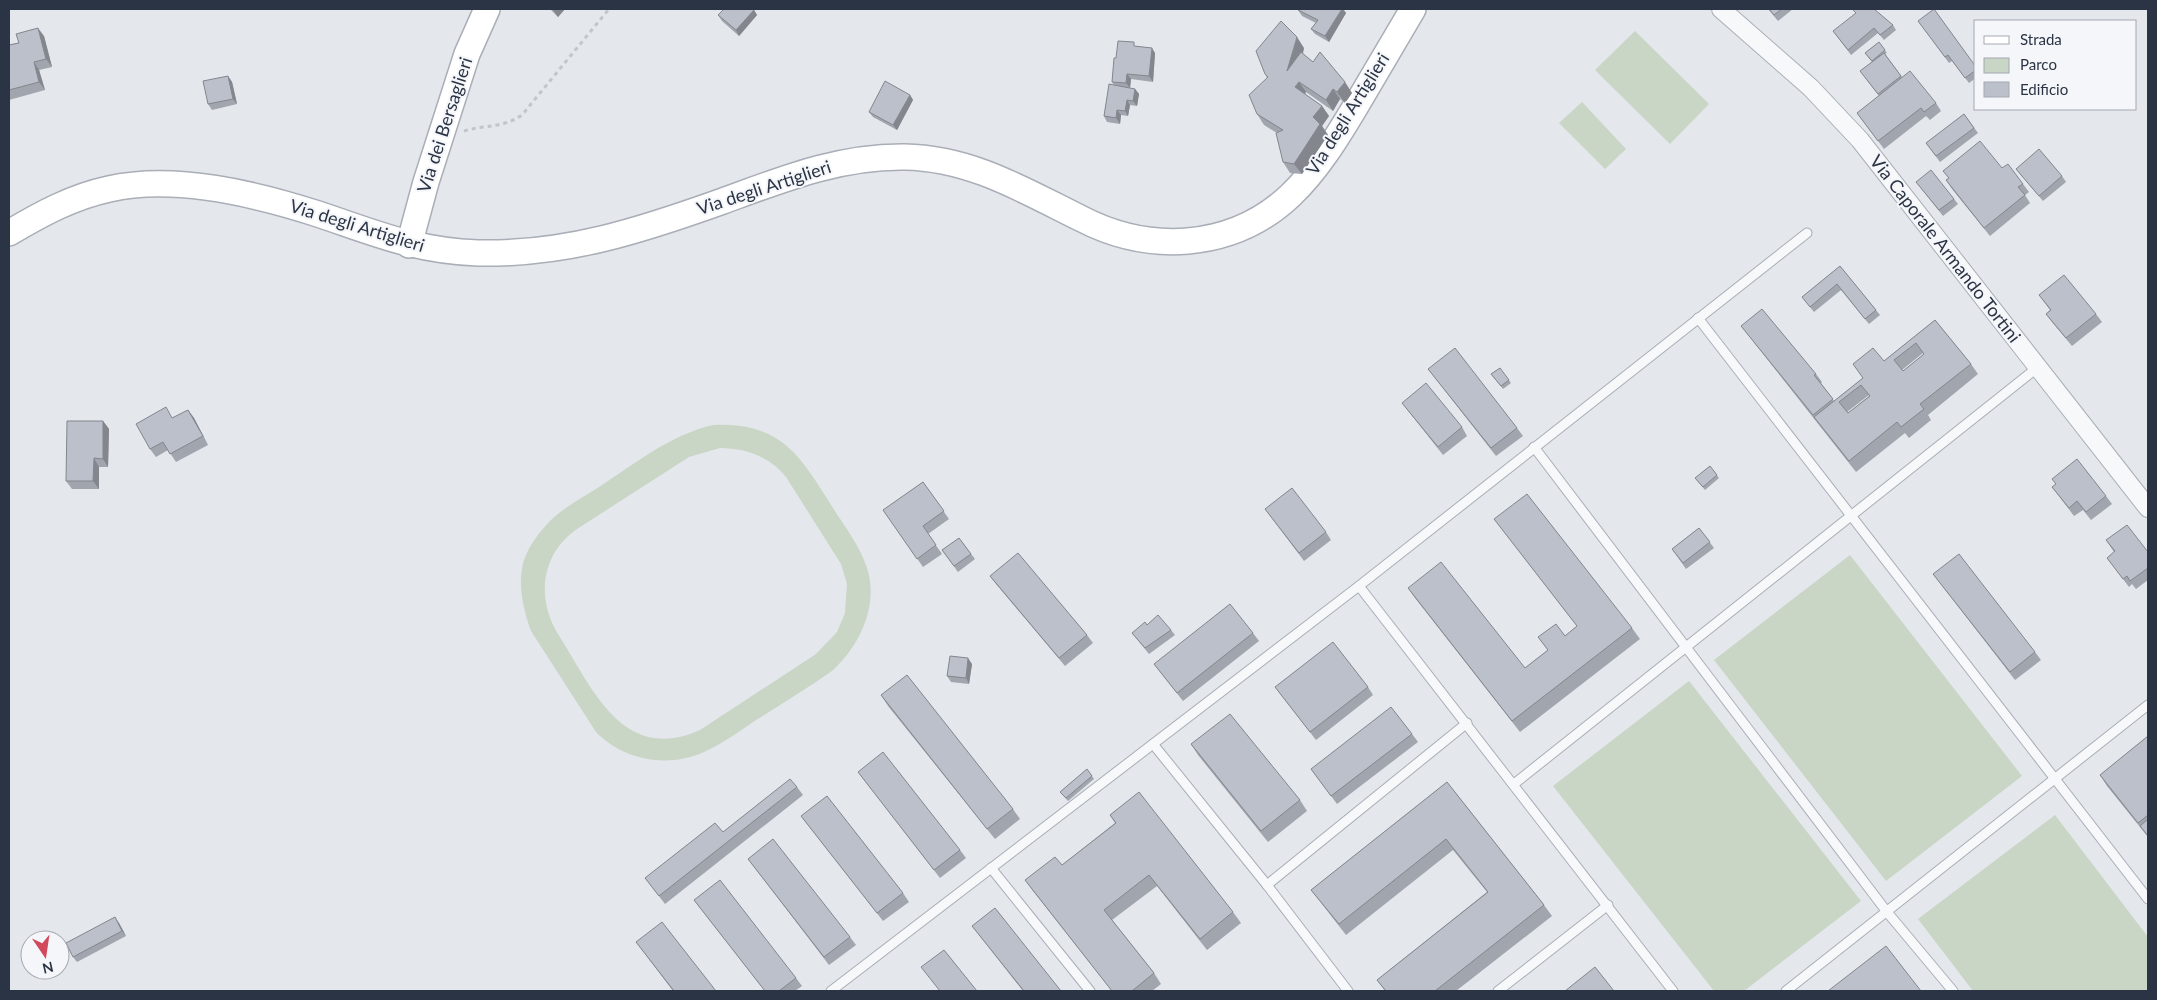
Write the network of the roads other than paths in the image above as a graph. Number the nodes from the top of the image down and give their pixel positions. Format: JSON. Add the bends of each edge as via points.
{"nodes":[{"id":1,"x":487,"y":9,"type":"edge"},
{"id":2,"x":1413,"y":9,"type":"edge"},
{"id":3,"x":1721,"y":9,"type":"edge"},
{"id":4,"x":9,"y":232,"type":"edge"},
{"id":5,"x":1807,"y":233,"type":"dead end"},
{"id":6,"x":409,"y":245,"type":"junction"},
{"id":7,"x":1698,"y":318,"type":"junction"},
{"id":8,"x":2038,"y":368,"type":"junction"},
{"id":9,"x":1534,"y":447,"type":"junction"},
{"id":10,"x":2148,"y":508,"type":"edge"},
{"id":11,"x":1851,"y":516,"type":"junction"},
{"id":12,"x":1359,"y":586,"type":"junction"},
{"id":13,"x":1685,"y":647,"type":"junction"},
{"id":14,"x":2148,"y":705,"type":"edge"},
{"id":15,"x":1467,"y":723,"type":"junction"},
{"id":16,"x":1153,"y":744,"type":"junction"},
{"id":17,"x":2056,"y":780,"type":"junction"},
{"id":18,"x":1514,"y":784,"type":"junction"},
{"id":19,"x":991,"y":868,"type":"junction"},
{"id":20,"x":1267,"y":886,"type":"junction"},
{"id":21,"x":2148,"y":899,"type":"edge"},
{"id":22,"x":1608,"y":905,"type":"junction"},
{"id":23,"x":1887,"y":912,"type":"junction"},
{"id":24,"x":831,"y":991,"type":"edge"},
{"id":25,"x":1090,"y":991,"type":"edge"},
{"id":26,"x":1348,"y":991,"type":"edge"},
{"id":27,"x":1498,"y":991,"type":"edge"},
{"id":28,"x":1673,"y":991,"type":"edge"},
{"id":29,"x":1786,"y":991,"type":"edge"},
{"id":30,"x":1953,"y":991,"type":"edge"}],
"edges":[{"from":1,"to":6,"type":"street","name":"Via dei Bersaglieri","via":[[467,54]]},
{"from":2,"to":6,"type":"street","name":"Via degli Artiglieri","via":[[1310,176],[1266,216],[1213,237],[1175,242],[1125,235],[1096,226],[979,170],[940,160],[895,157],[860,159],[808,170],[687,214],[568,247],[484,253]]},
{"from":3,"to":8,"type":"street","name":"Via Caporale Armando Tortini","via":[[1794,73],[1848,127]]},
{"from":4,"to":6,"type":"street","name":"Via degli Artiglieri","via":[[55,207],[92,193],[132,185],[169,184],[276,201]]},
{"from":5,"to":7,"type":"lane"},
{"from":7,"to":9,"type":"lane"},
{"from":7,"to":11,"type":"lane"},
{"from":8,"to":10,"type":"street","name":"Via Caporale Armando Tortini"},
{"from":8,"to":11,"type":"lane"},
{"from":9,"to":12,"type":"lane"},
{"from":9,"to":13,"type":"lane"},
{"from":11,"to":13,"type":"lane"},
{"from":11,"to":17,"type":"lane"},
{"from":12,"to":15,"type":"lane"},
{"from":12,"to":16,"type":"lane"},
{"from":13,"to":18,"type":"lane"},
{"from":13,"to":23,"type":"lane"},
{"from":14,"to":17,"type":"lane"},
{"from":15,"to":18,"type":"lane"},
{"from":15,"to":20,"type":"lane"},
{"from":16,"to":19,"type":"lane"},
{"from":16,"to":20,"type":"lane"},
{"from":17,"to":21,"type":"lane"},
{"from":17,"to":23,"type":"lane"},
{"from":18,"to":22,"type":"lane"},
{"from":19,"to":24,"type":"lane"},
{"from":19,"to":25,"type":"lane"},
{"from":20,"to":26,"type":"lane"},
{"from":22,"to":27,"type":"lane"},
{"from":22,"to":28,"type":"lane"},
{"from":23,"to":29,"type":"lane"},
{"from":23,"to":30,"type":"lane"}]}
